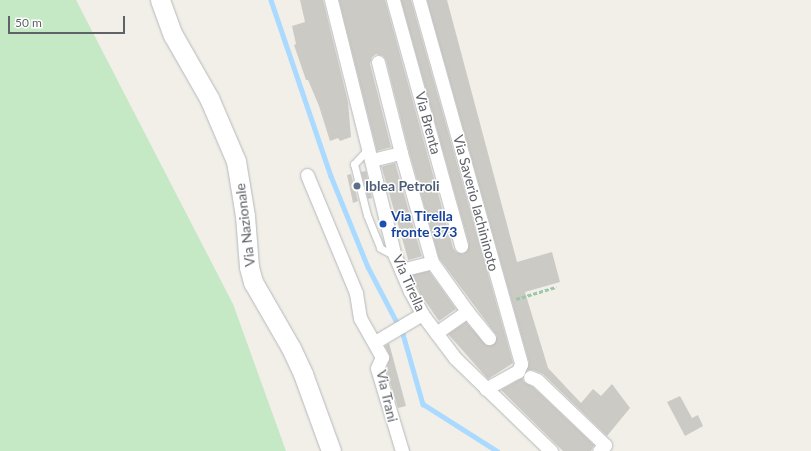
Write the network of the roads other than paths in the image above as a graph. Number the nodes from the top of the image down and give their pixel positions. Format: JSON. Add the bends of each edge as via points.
{"nodes":[{"id":1,"x":160,"y":0,"type":"edge"},
{"id":2,"x":331,"y":0,"type":"edge"},
{"id":3,"x":393,"y":0,"type":"edge"},
{"id":4,"x":419,"y":0,"type":"edge"},
{"id":5,"x":378,"y":62,"type":"dead end"},
{"id":6,"x":401,"y":153,"type":"junction"},
{"id":7,"x":371,"y":154,"type":"junction"},
{"id":8,"x":307,"y":175,"type":"dead end"},
{"id":9,"x":461,"y":246,"type":"dead end"},
{"id":10,"x":395,"y":256,"type":"junction"},
{"id":11,"x":432,"y":262,"type":"junction"},
{"id":12,"x":401,"y":270,"type":"junction"},
{"id":13,"x":468,"y":311,"type":"junction"},
{"id":14,"x":422,"y":314,"type":"junction"},
{"id":15,"x":436,"y":333,"type":"junction"},
{"id":16,"x":489,"y":338,"type":"dead end"},
{"id":17,"x":375,"y":342,"type":"junction"},
{"id":18,"x":530,"y":377,"type":"dead end"},
{"id":19,"x":486,"y":389,"type":"junction"},
{"id":20,"x":602,"y":448,"type":"edge"},
{"id":21,"x":331,"y":451,"type":"edge"},
{"id":22,"x":402,"y":451,"type":"edge"},
{"id":23,"x":551,"y":451,"type":"edge"}],
"edges":[{"from":1,"to":21,"type":"street","name":"Via Nazionale","via":[[173,35],[209,98],[236,161],[253,282],[300,368]]},
{"from":2,"to":7,"type":"street","name":"Via Tirella"},
{"from":3,"to":9,"type":"street","name":"Via Brenta"},
{"from":4,"to":19,"type":"street","name":"Via Saverio Iachininoto","via":[[521,364],[518,371]]},
{"from":5,"to":6,"type":"street"},
{"from":6,"to":7,"type":"street"},
{"from":6,"to":11,"type":"street"},
{"from":7,"to":10,"type":"street","name":"Via Tirella"},
{"from":7,"to":10,"type":"lane","via":[[354,164],[367,216],[380,248]]},
{"from":8,"to":17,"type":"street","name":"Via Trani","via":[[356,293],[360,318]]},
{"from":10,"to":12,"type":"street","name":"Via Tirella"},
{"from":11,"to":12,"type":"street"},
{"from":11,"to":13,"type":"street"},
{"from":12,"to":14,"type":"street","name":"Via Tirella"},
{"from":13,"to":15,"type":"street"},
{"from":13,"to":16,"type":"street"},
{"from":14,"to":15,"type":"street","name":"Via Tirella"},
{"from":14,"to":17,"type":"street"},
{"from":15,"to":19,"type":"street","name":"Via Tirella","via":[[455,358]]},
{"from":17,"to":22,"type":"street","name":"Via Trani","via":[[382,357],[377,368]]},
{"from":18,"to":20,"type":"street","via":[[537,380]]},
{"from":19,"to":23,"type":"street","name":"Via Tirella"}]}
